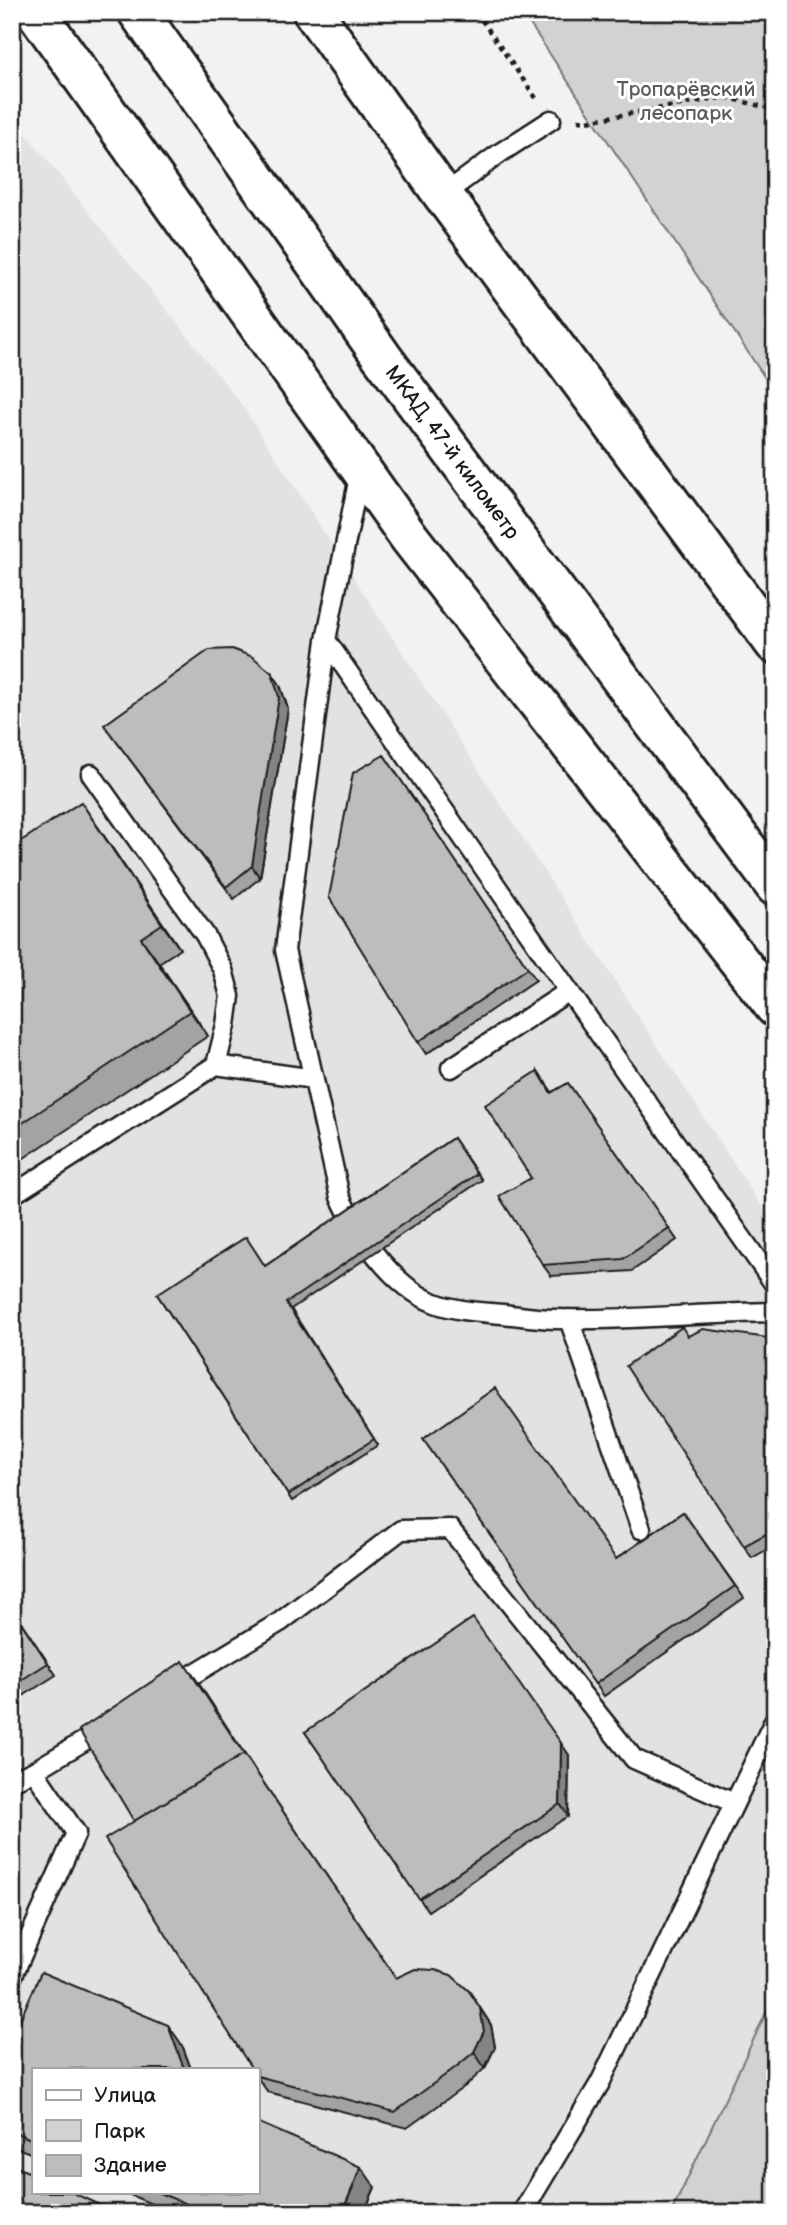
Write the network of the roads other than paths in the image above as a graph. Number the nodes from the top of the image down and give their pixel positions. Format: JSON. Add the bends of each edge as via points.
{"nodes":[{"id":1,"x":36,"y":12,"type":"edge"},
{"id":2,"x":138,"y":12,"type":"edge"},
{"id":3,"x":313,"y":12,"type":"edge"},
{"id":4,"x":551,"y":120,"type":"road end"},
{"id":5,"x":443,"y":195,"type":"junction"},
{"id":6,"x":360,"y":469,"type":"junction"},
{"id":7,"x":327,"y":640,"type":"junction"},
{"id":8,"x":775,"y":644,"type":"edge"},
{"id":9,"x":91,"y":774,"type":"dead end"},
{"id":10,"x":775,"y":886,"type":"edge"},
{"id":11,"x":569,"y":991,"type":"junction"},
{"id":12,"x":775,"y":1007,"type":"edge"},
{"id":13,"x":216,"y":1065,"type":"junction"},
{"id":14,"x":451,"y":1068,"type":"dead end"},
{"id":15,"x":314,"y":1079,"type":"junction"},
{"id":16,"x":12,"y":1195,"type":"edge"},
{"id":17,"x":350,"y":1217,"type":"edge"},
{"id":18,"x":374,"y":1253,"type":"edge"},
{"id":19,"x":775,"y":1285,"type":"edge"},
{"id":20,"x":775,"y":1312,"type":"edge"},
{"id":21,"x":569,"y":1319,"type":"junction"},
{"id":22,"x":641,"y":1529,"type":"dead end"},
{"id":23,"x":163,"y":1693,"type":"edge"},
{"id":24,"x":775,"y":1719,"type":"edge"},
{"id":25,"x":116,"y":1721,"type":"edge"},
{"id":26,"x":34,"y":1771,"type":"junction"},
{"id":27,"x":12,"y":1781,"type":"edge"},
{"id":28,"x":734,"y":1803,"type":"junction"},
{"id":29,"x":12,"y":1977,"type":"edge"},
{"id":30,"x":522,"y":2213,"type":"edge"}],
"edges":[{"from":1,"to":6,"type":"main road"},
{"from":2,"to":10,"type":"main road","name":"МКАД, 47-й километр","via":[[382,357]]},
{"from":3,"to":5,"type":"main road"},
{"from":4,"to":5,"type":"lane"},
{"from":5,"to":8,"type":"main road"},
{"from":6,"to":7,"type":"lane"},
{"from":6,"to":12,"type":"main road"},
{"from":7,"to":11,"type":"lane"},
{"from":7,"to":15,"type":"lane","via":[[285,950]]},
{"from":9,"to":13,"type":"lane","via":[[205,935],[223,970],[230,996]]},
{"from":11,"to":14,"type":"lane"},
{"from":11,"to":19,"type":"lane"},
{"from":13,"to":15,"type":"lane"},
{"from":13,"to":16,"type":"lane"},
{"from":15,"to":17,"type":"lane","via":[[340,1197]]},
{"from":18,"to":21,"type":"lane","via":[[391,1274],[435,1303]]},
{"from":20,"to":21,"type":"lane"},
{"from":21,"to":22,"type":"lane"},
{"from":23,"to":28,"type":"lane","via":[[280,1622],[401,1530],[450,1529],[634,1759]]},
{"from":24,"to":28,"type":"lane"},
{"from":25,"to":26,"type":"lane"},
{"from":26,"to":27,"type":"lane"},
{"from":26,"to":29,"type":"lane","via":[[76,1833]]},
{"from":28,"to":30,"type":"lane","via":[[600,2083]]}]}
